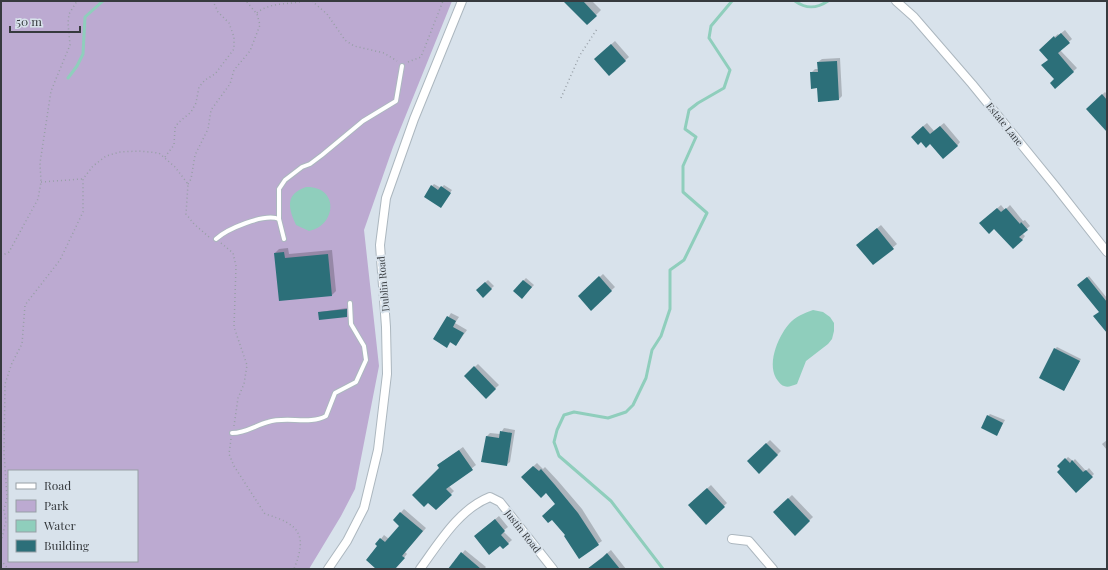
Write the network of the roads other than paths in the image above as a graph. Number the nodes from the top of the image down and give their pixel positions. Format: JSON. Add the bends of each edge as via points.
{"nodes":[{"id":1,"x":462,"y":1,"type":"edge"},
{"id":2,"x":896,"y":1,"type":"edge"},
{"id":3,"x":402,"y":66,"type":"road end"},
{"id":4,"x":279,"y":219,"type":"junction"},
{"id":5,"x":284,"y":238,"type":"dead end"},
{"id":6,"x":216,"y":240,"type":"road end"},
{"id":7,"x":1107,"y":252,"type":"edge"},
{"id":8,"x":350,"y":303,"type":"dead end"},
{"id":9,"x":232,"y":433,"type":"road end"},
{"id":10,"x":732,"y":539,"type":"dead end"},
{"id":11,"x":328,"y":569,"type":"edge"},
{"id":12,"x":420,"y":569,"type":"edge"},
{"id":13,"x":552,"y":569,"type":"edge"},
{"id":14,"x":773,"y":569,"type":"edge"}],
"edges":[{"from":1,"to":11,"type":"street","name":"Dublin Road","via":[[386,198],[380,245],[387,336],[387,374],[378,450],[364,508],[347,541]]},
{"from":2,"to":7,"type":"street","name":"Estate Lane","via":[[914,17],[972,84]]},
{"from":3,"to":4,"type":"lane","via":[[396,101],[374,113],[322,155],[285,180],[279,189]]},
{"from":4,"to":5,"type":"lane"},
{"from":4,"to":6,"type":"lane","via":[[260,219],[222,234]]},
{"from":8,"to":9,"type":"lane","via":[[351,324],[364,346],[366,360],[356,382],[335,392],[326,416],[316,420],[268,421],[239,433]]},
{"from":10,"to":14,"type":"street","via":[[749,541]]},
{"from":12,"to":13,"type":"street","name":"Justin Road","via":[[448,531],[472,506],[490,497],[500,502]]}]}
